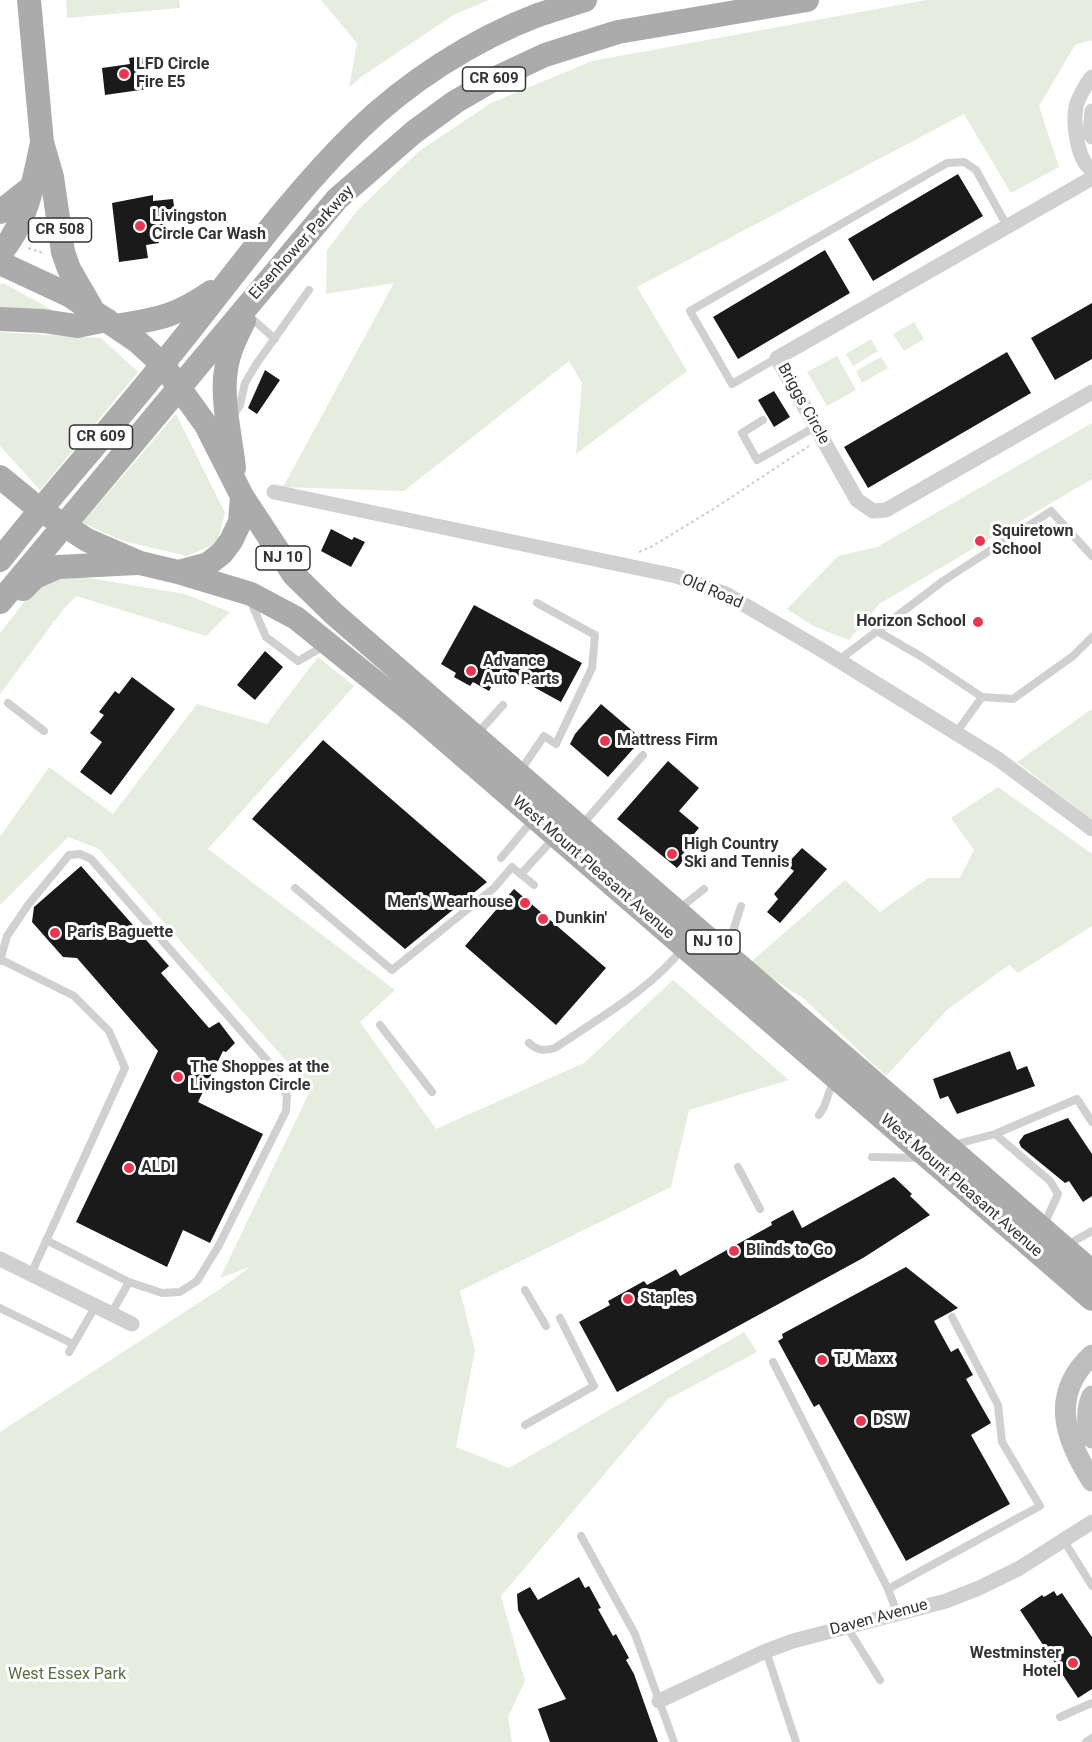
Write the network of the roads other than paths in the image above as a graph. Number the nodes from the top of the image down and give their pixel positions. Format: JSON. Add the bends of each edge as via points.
{"nodes":[{"id":1,"x":29,"y":0,"type":"edge"},
{"id":2,"x":585,"y":0,"type":"edge"},
{"id":3,"x":807,"y":0,"type":"edge"},
{"id":4,"x":1092,"y":77,"type":"edge"},
{"id":5,"x":1092,"y":111,"type":"edge"},
{"id":6,"x":1092,"y":137,"type":"edge"},
{"id":7,"x":42,"y":141,"type":"junction"},
{"id":8,"x":1092,"y":170,"type":"edge"},
{"id":9,"x":1092,"y":178,"type":"edge"},
{"id":10,"x":33,"y":186,"type":"junction"},
{"id":11,"x":0,"y":212,"type":"edge"},
{"id":12,"x":1007,"y":226,"type":"junction"},
{"id":13,"x":0,"y":254,"type":"edge"},
{"id":14,"x":0,"y":263,"type":"edge"},
{"id":15,"x":230,"y":278,"type":"junction"},
{"id":16,"x":309,"y":290,"type":"dead end"},
{"id":17,"x":251,"y":304,"type":"junction"},
{"id":18,"x":0,"y":319,"type":"edge"},
{"id":19,"x":106,"y":319,"type":"junction"},
{"id":20,"x":275,"y":339,"type":"junction"},
{"id":21,"x":777,"y":358,"type":"junction"},
{"id":22,"x":163,"y":365,"type":"junction"},
{"id":23,"x":179,"y":387,"type":"junction"},
{"id":24,"x":1092,"y":392,"type":"edge"},
{"id":25,"x":763,"y":420,"type":"dead end"},
{"id":26,"x":228,"y":422,"type":"junction"},
{"id":27,"x":818,"y":432,"type":"junction"},
{"id":28,"x":0,"y":477,"type":"edge"},
{"id":29,"x":239,"y":491,"type":"junction"},
{"id":30,"x":274,"y":492,"type":"dead end"},
{"id":31,"x":39,"y":509,"type":"junction"},
{"id":32,"x":64,"y":526,"type":"junction"},
{"id":33,"x":1092,"y":556,"type":"edge"},
{"id":34,"x":0,"y":560,"type":"edge"},
{"id":35,"x":140,"y":563,"type":"junction"},
{"id":36,"x":178,"y":572,"type":"junction"},
{"id":37,"x":246,"y":592,"type":"junction"},
{"id":38,"x":2,"y":599,"type":"edge"},
{"id":39,"x":537,"y":603,"type":"dead end"},
{"id":40,"x":877,"y":631,"type":"junction"},
{"id":41,"x":1092,"y":637,"type":"edge"},
{"id":42,"x":328,"y":644,"type":"junction"},
{"id":43,"x":839,"y":660,"type":"junction"},
{"id":44,"x":982,"y":697,"type":"junction"},
{"id":45,"x":8,"y":704,"type":"dead end"},
{"id":46,"x":503,"y":705,"type":"dead end"},
{"id":47,"x":44,"y":731,"type":"dead end"},
{"id":48,"x":956,"y":733,"type":"junction"},
{"id":49,"x":475,"y":736,"type":"junction"},
{"id":50,"x":643,"y":755,"type":"dead end"},
{"id":51,"x":518,"y":774,"type":"junction"},
{"id":52,"x":535,"y":818,"type":"junction"},
{"id":53,"x":580,"y":827,"type":"junction"},
{"id":54,"x":1092,"y":830,"type":"edge"},
{"id":55,"x":556,"y":836,"type":"junction"},
{"id":56,"x":501,"y":858,"type":"dead end"},
{"id":57,"x":521,"y":874,"type":"junction"},
{"id":58,"x":534,"y":885,"type":"dead end"},
{"id":59,"x":295,"y":888,"type":"dead end"},
{"id":60,"x":704,"y":889,"type":"dead end"},
{"id":61,"x":741,"y":906,"type":"dead end"},
{"id":62,"x":676,"y":910,"type":"junction"},
{"id":63,"x":684,"y":946,"type":"junction"},
{"id":64,"x":726,"y":954,"type":"junction"},
{"id":65,"x":0,"y":960,"type":"edge"},
{"id":66,"x":380,"y":1025,"type":"dead end"},
{"id":67,"x":529,"y":1043,"type":"dead end"},
{"id":68,"x":834,"y":1076,"type":"junction"},
{"id":69,"x":432,"y":1092,"type":"dead end"},
{"id":70,"x":819,"y":1115,"type":"dead end"},
{"id":71,"x":1092,"y":1122,"type":"edge"},
{"id":72,"x":995,"y":1134,"type":"junction"},
{"id":73,"x":939,"y":1153,"type":"junction"},
{"id":74,"x":872,"y":1157,"type":"dead end"},
{"id":75,"x":738,"y":1167,"type":"dead end"},
{"id":76,"x":760,"y":1209,"type":"dead end"},
{"id":77,"x":1042,"y":1229,"type":"junction"},
{"id":78,"x":1091,"y":1232,"type":"edge"},
{"id":79,"x":46,"y":1240,"type":"junction"},
{"id":80,"x":1062,"y":1247,"type":"junction"},
{"id":81,"x":0,"y":1259,"type":"edge"},
{"id":82,"x":1092,"y":1272,"type":"edge"},
{"id":83,"x":31,"y":1274,"type":"junction"},
{"id":84,"x":129,"y":1282,"type":"junction"},
{"id":85,"x":525,"y":1290,"type":"dead end"},
{"id":86,"x":1092,"y":1299,"type":"edge"},
{"id":87,"x":95,"y":1307,"type":"junction"},
{"id":88,"x":0,"y":1308,"type":"edge"},
{"id":89,"x":111,"y":1314,"type":"junction"},
{"id":90,"x":951,"y":1317,"type":"dead end"},
{"id":91,"x":560,"y":1318,"type":"dead end"},
{"id":92,"x":132,"y":1324,"type":"dead end"},
{"id":93,"x":546,"y":1326,"type":"dead end"},
{"id":94,"x":1092,"y":1355,"type":"edge"},
{"id":95,"x":773,"y":1362,"type":"dead end"},
{"id":96,"x":1092,"y":1396,"type":"edge"},
{"id":97,"x":525,"y":1425,"type":"dead end"},
{"id":98,"x":1092,"y":1438,"type":"edge"},
{"id":99,"x":1092,"y":1481,"type":"edge"},
{"id":100,"x":1092,"y":1522,"type":"edge"},
{"id":101,"x":581,"y":1536,"type":"dead end"},
{"id":102,"x":1064,"y":1541,"type":"junction"},
{"id":103,"x":1092,"y":1586,"type":"edge"},
{"id":104,"x":888,"y":1588,"type":"junction"},
{"id":105,"x":897,"y":1613,"type":"junction"},
{"id":106,"x":847,"y":1627,"type":"junction"},
{"id":107,"x":766,"y":1651,"type":"junction"},
{"id":108,"x":880,"y":1680,"type":"dead end"},
{"id":109,"x":660,"y":1701,"type":"junction"},
{"id":110,"x":1092,"y":1703,"type":"edge"},
{"id":111,"x":1060,"y":1717,"type":"dead end"},
{"id":112,"x":1092,"y":1738,"type":"edge"},
{"id":113,"x":674,"y":1742,"type":"edge"},
{"id":114,"x":796,"y":1742,"type":"edge"},
{"id":115,"x":1086,"y":1742,"type":"edge"}],
"edges":[{"from":1,"to":7,"type":"main road","number":"CR 508"},
{"from":2,"to":15,"type":"main road","name":"Eisenhower Parkway","number":"CR 609","via":[[536,16],[484,40],[392,100],[356,132]]},
{"from":3,"to":17,"type":"main road","name":"Eisenhower Parkway","number":"CR 609","via":[[618,32],[545,55],[498,77],[414,132],[337,199]]},
{"from":4,"to":8,"type":"street","via":[[1076,106],[1076,140]]},
{"from":5,"to":6,"type":"street"},
{"from":7,"to":10,"type":"main road","number":"CR 508"},
{"from":7,"to":19,"type":"main road","number":"CR 508","via":[[52,177],[63,252],[78,285]]},
{"from":9,"to":12,"type":"street","name":"Briggs Circle"},
{"from":10,"to":11,"type":"main road"},
{"from":10,"to":13,"type":"main road","number":"CR 508","via":[[26,211]]},
{"from":12,"to":21,"type":"street","name":"Briggs Circle"},
{"from":12,"to":21,"type":"lane","via":[[976,170],[964,162],[947,163],[690,311],[732,384]]},
{"from":14,"to":19,"type":"main road","number":"NJ 10","via":[[69,295]]},
{"from":15,"to":19,"type":"main road","via":[[176,314],[163,318]]},
{"from":15,"to":22,"type":"main road","name":"Eisenhower Parkway","number":"CR 609"},
{"from":16,"to":20,"type":"lane"},
{"from":17,"to":20,"type":"lane"},
{"from":17,"to":23,"type":"main road","name":"Eisenhower Parkway","number":"CR 609"},
{"from":17,"to":26,"type":"main road","via":[[229,353],[225,372]]},
{"from":18,"to":19,"type":"main road","via":[[77,326]]},
{"from":19,"to":22,"type":"main road","number":"NJ 10"},
{"from":20,"to":26,"type":"lane","via":[[245,382],[240,405]]},
{"from":21,"to":27,"type":"street","name":"Briggs Circle"},
{"from":22,"to":23,"type":"main road","number":"NJ 10"},
{"from":22,"to":31,"type":"main road","name":"Eisenhower Parkway","number":"CR 609"},
{"from":23,"to":29,"type":"main road","number":"NJ 10","via":[[206,425]]},
{"from":23,"to":32,"type":"main road","name":"Eisenhower Parkway","number":"CR 609"},
{"from":24,"to":27,"type":"street","name":"Briggs Circle","via":[[886,510],[873,511],[857,500]]},
{"from":25,"to":27,"type":"lane","via":[[742,433],[757,460]]},
{"from":26,"to":29,"type":"main road"},
{"from":28,"to":31,"type":"main road","number":"NJ 10"},
{"from":29,"to":36,"type":"main road","via":[[240,522],[222,553],[208,564]]},
{"from":29,"to":49,"type":"main road","name":"West Mount Pleasant Avenue","number":"NJ 10","via":[[294,574],[333,613]]},
{"from":30,"to":43,"type":"street","name":"Old Road","via":[[676,576],[726,594]]},
{"from":31,"to":32,"type":"main road","number":"NJ 10"},
{"from":31,"to":34,"type":"main road","name":"Eisenhower Parkway","number":"CR 609"},
{"from":32,"to":35,"type":"main road","number":"NJ 10"},
{"from":32,"to":38,"type":"main road","name":"Eisenhower Parkway","number":"CR 609"},
{"from":33,"to":40,"type":"lane","via":[[1052,511],[943,581]]},
{"from":35,"to":36,"type":"main road","number":"NJ 10"},
{"from":35,"to":38,"type":"main road","via":[[58,567]]},
{"from":36,"to":37,"type":"main road","name":"West Mount Pleasant Avenue","number":"NJ 10"},
{"from":37,"to":42,"type":"main road","name":"West Mount Pleasant Avenue","number":"NJ 10","via":[[296,618]]},
{"from":37,"to":42,"type":"lane","via":[[266,637],[298,661]]},
{"from":39,"to":51,"type":"lane","via":[[595,635],[592,668],[556,744],[544,736]]},
{"from":40,"to":43,"type":"lane"},
{"from":40,"to":44,"type":"lane"},
{"from":41,"to":44,"type":"lane","via":[[1073,656],[1013,699]]},
{"from":42,"to":52,"type":"main road","name":"West Mount Pleasant Avenue","number":"NJ 10"},
{"from":43,"to":48,"type":"street","name":"Old Road"},
{"from":44,"to":48,"type":"lane"},
{"from":45,"to":47,"type":"lane"},
{"from":46,"to":49,"type":"lane"},
{"from":48,"to":54,"type":"street","name":"Old Road","via":[[998,759]]},
{"from":49,"to":51,"type":"main road","name":"West Mount Pleasant Avenue","number":"NJ 10"},
{"from":50,"to":53,"type":"lane"},
{"from":51,"to":53,"type":"main road","name":"West Mount Pleasant Avenue","number":"NJ 10"},
{"from":52,"to":55,"type":"main road","name":"West Mount Pleasant Avenue","number":"NJ 10"},
{"from":52,"to":56,"type":"lane"},
{"from":53,"to":62,"type":"main road","name":"West Mount Pleasant Avenue","number":"NJ 10"},
{"from":55,"to":57,"type":"lane"},
{"from":55,"to":63,"type":"main road","name":"West Mount Pleasant Avenue","number":"NJ 10"},
{"from":57,"to":58,"type":"lane"},
{"from":57,"to":59,"type":"lane","via":[[512,867],[494,888],[392,970]]},
{"from":60,"to":62,"type":"lane"},
{"from":61,"to":64,"type":"lane"},
{"from":62,"to":64,"type":"main road","name":"West Mount Pleasant Avenue","number":"NJ 10"},
{"from":63,"to":67,"type":"lane","via":[[649,983],[555,1048],[545,1051]]},
{"from":63,"to":68,"type":"main road","name":"West Mount Pleasant Avenue","number":"NJ 10"},
{"from":64,"to":73,"type":"main road","name":"West Mount Pleasant Avenue","number":"NJ 10"},
{"from":65,"to":79,"type":"lane","via":[[74,996],[109,1031],[125,1068]]},
{"from":65,"to":84,"type":"lane","via":[[7,936],[28,905],[69,855],[80,854],[92,860],[271,1065],[287,1096],[286,1111],[197,1281],[171,1293]]},
{"from":66,"to":69,"type":"lane"},
{"from":68,"to":70,"type":"lane"},
{"from":68,"to":73,"type":"main road","name":"West Mount Pleasant Avenue","number":"NJ 10"},
{"from":71,"to":72,"type":"lane","via":[[1077,1099]]},
{"from":72,"to":73,"type":"lane"},
{"from":72,"to":77,"type":"lane","via":[[1050,1181],[1058,1194]]},
{"from":73,"to":74,"type":"lane"},
{"from":73,"to":77,"type":"main road","name":"West Mount Pleasant Avenue","number":"NJ 10"},
{"from":73,"to":86,"type":"main road","name":"West Mount Pleasant Avenue","number":"NJ 10"},
{"from":75,"to":76,"type":"lane"},
{"from":77,"to":80,"type":"main road","name":"West Mount Pleasant Avenue","number":"NJ 10"},
{"from":78,"to":80,"type":"lane"},
{"from":79,"to":83,"type":"lane"},
{"from":79,"to":84,"type":"lane"},
{"from":80,"to":82,"type":"main road","name":"West Mount Pleasant Avenue","number":"NJ 10"},
{"from":81,"to":83,"type":"street"},
{"from":83,"to":87,"type":"street"},
{"from":84,"to":89,"type":"lane"},
{"from":85,"to":93,"type":"lane"},
{"from":87,"to":88,"type":"lane","via":[[71,1348]]},
{"from":87,"to":89,"type":"street"},
{"from":89,"to":92,"type":"street"},
{"from":90,"to":104,"type":"lane","via":[[998,1405],[1002,1442],[1040,1506]]},
{"from":91,"to":97,"type":"lane","via":[[594,1386]]},
{"from":94,"to":99,"type":"street","via":[[1070,1388],[1065,1420],[1072,1447]]},
{"from":95,"to":104,"type":"lane"},
{"from":96,"to":98,"type":"street","via":[[1088,1413]]},
{"from":100,"to":102,"type":"street","name":"Daven Avenue"},
{"from":101,"to":109,"type":"lane","via":[[635,1634]]},
{"from":102,"to":103,"type":"lane"},
{"from":102,"to":105,"type":"street","name":"Daven Avenue","via":[[980,1588]]},
{"from":104,"to":105,"type":"lane"},
{"from":105,"to":106,"type":"street","name":"Daven Avenue"},
{"from":106,"to":107,"type":"street","name":"Daven Avenue"},
{"from":106,"to":108,"type":"lane"},
{"from":107,"to":109,"type":"street","name":"Daven Avenue"},
{"from":107,"to":114,"type":"lane"},
{"from":109,"to":113,"type":"lane"},
{"from":110,"to":111,"type":"lane"},
{"from":112,"to":115,"type":"lane"}]}
